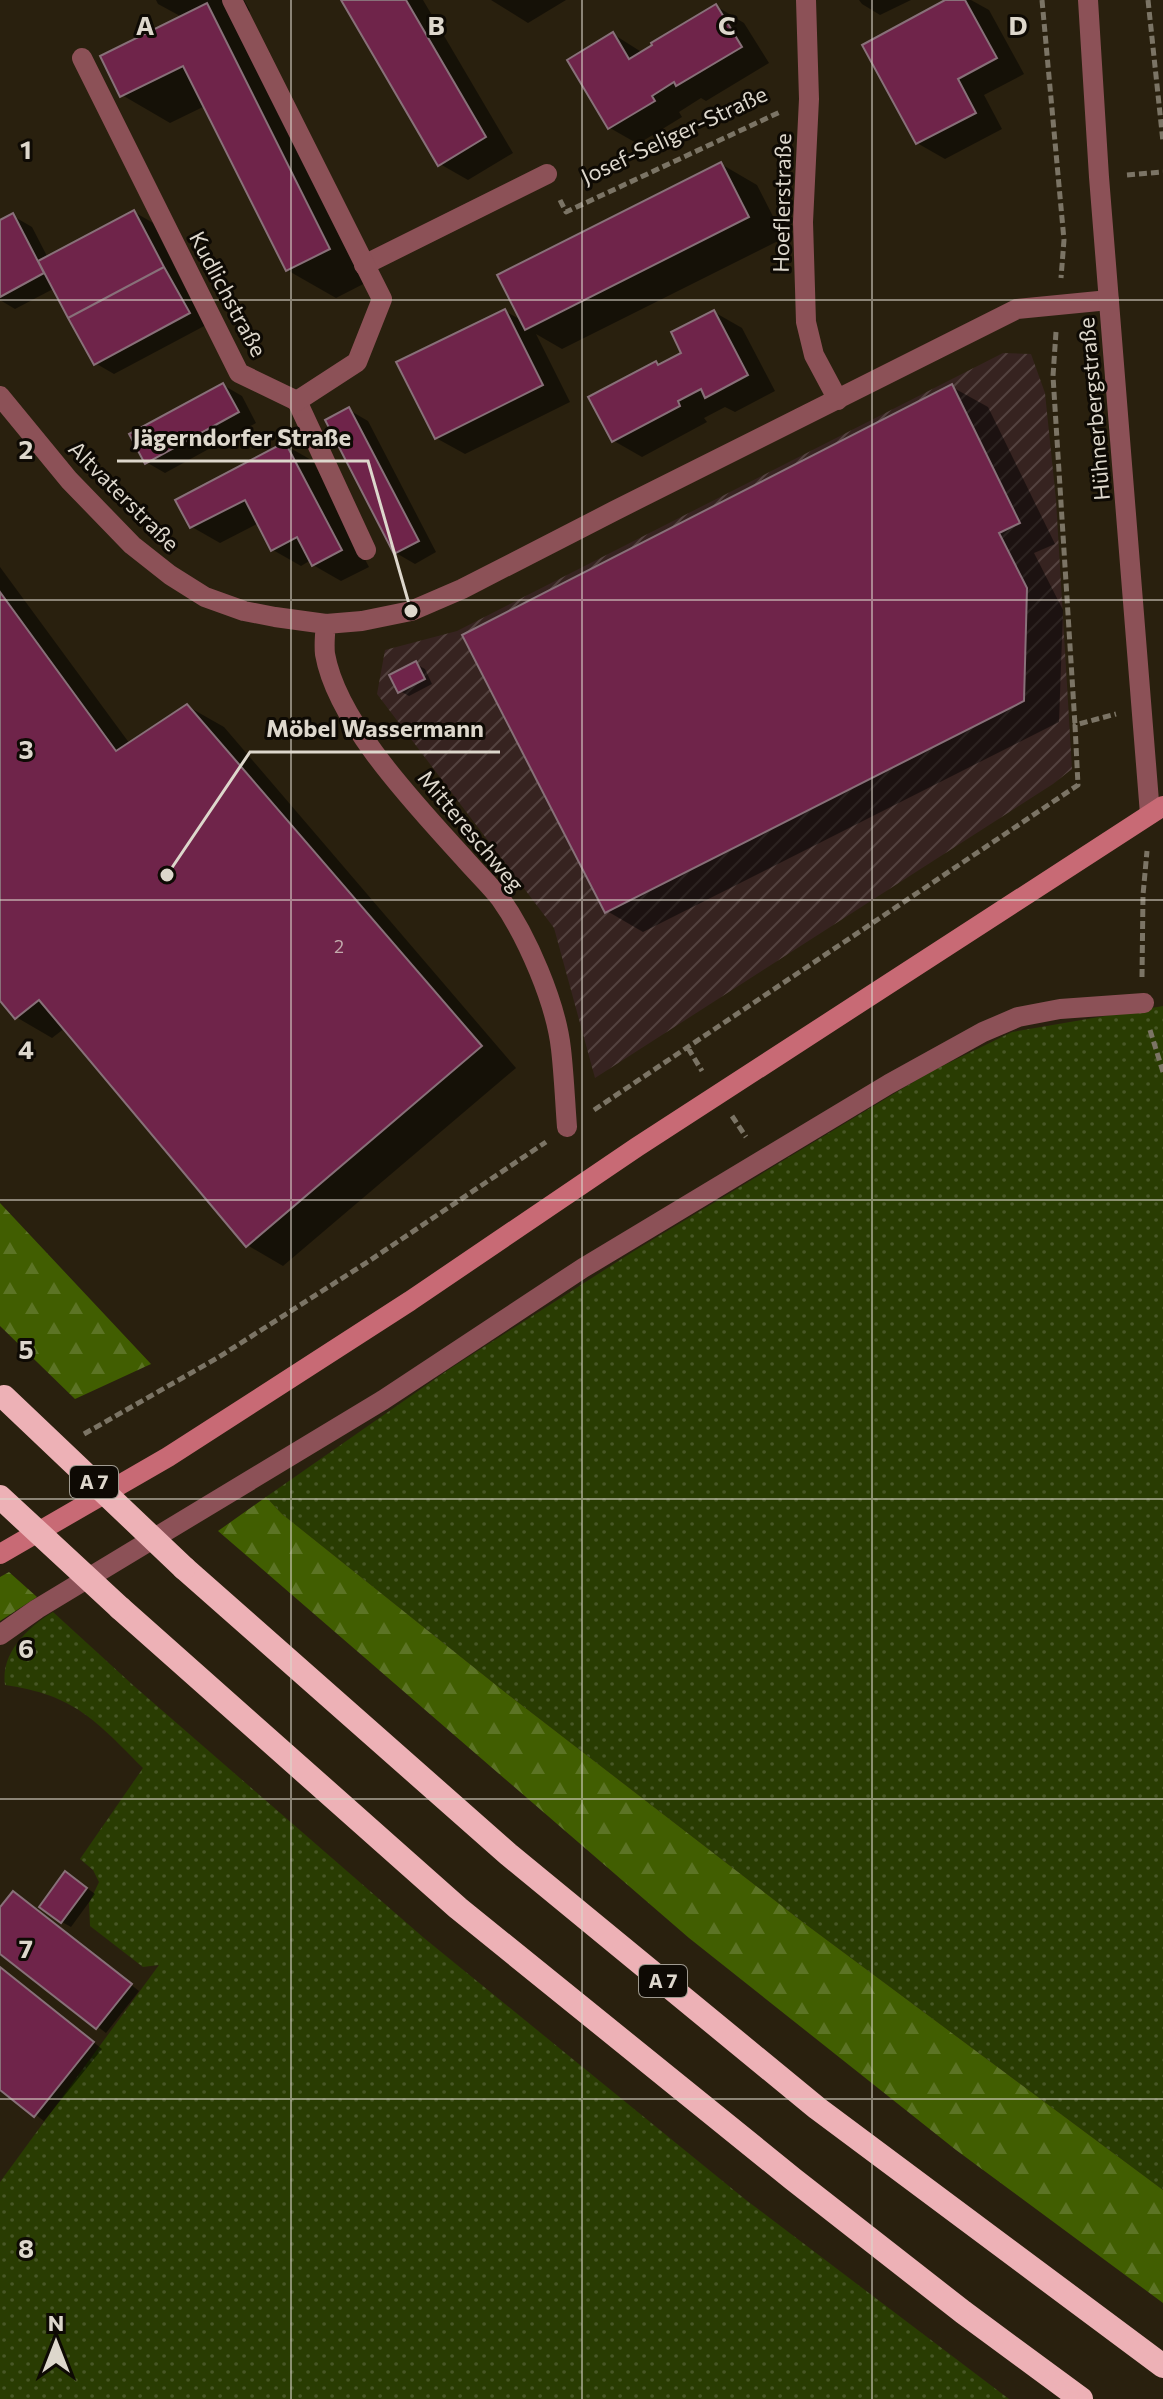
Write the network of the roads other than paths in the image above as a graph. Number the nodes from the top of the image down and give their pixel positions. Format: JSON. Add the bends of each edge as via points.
{"nodes":[{"id":1,"x":806,"y":0,"type":"edge"},
{"id":2,"x":1088,"y":0,"type":"edge"},
{"id":3,"x":234,"y":1,"type":"edge"},
{"id":4,"x":82,"y":58,"type":"dead end"},
{"id":5,"x":547,"y":174,"type":"road end"},
{"id":6,"x":364,"y":265,"type":"junction"},
{"id":7,"x":1109,"y":300,"type":"junction"},
{"id":8,"x":0,"y":396,"type":"edge"},
{"id":9,"x":838,"y":400,"type":"junction"},
{"id":10,"x":297,"y":401,"type":"junction"},
{"id":11,"x":366,"y":550,"type":"dead end"},
{"id":12,"x":326,"y":624,"type":"junction"},
{"id":13,"x":1157,"y":810,"type":"edge"},
{"id":14,"x":1144,"y":1003,"type":"road end"},
{"id":15,"x":567,"y":1127,"type":"road end"},
{"id":16,"x":2,"y":1395,"type":"edge"},
{"id":17,"x":0,"y":1497,"type":"edge"},
{"id":18,"x":0,"y":1554,"type":"edge"},
{"id":19,"x":0,"y":1635,"type":"edge"},
{"id":20,"x":1163,"y":2366,"type":"edge"},
{"id":21,"x":1081,"y":2399,"type":"edge"}],
"edges":[{"from":1,"to":9,"type":"street","name":"Hoeflerstraße","via":[[806,322],[814,355]]},
{"from":2,"to":7,"type":"street","name":"Hühnerbergstraße"},
{"from":3,"to":6,"type":"street"},
{"from":4,"to":10,"type":"street","name":"Kudlichstraße","via":[[239,373]]},
{"from":5,"to":6,"type":"street","name":"Josef-Seliger-Straße"},
{"from":6,"to":10,"type":"street","via":[[382,299],[357,362]]},
{"from":7,"to":9,"type":"street","name":"Altvaterstraße","via":[[1017,309]]},
{"from":7,"to":13,"type":"street","name":"Hühnerbergstraße","via":[[1142,707]]},
{"from":8,"to":12,"type":"street","name":"Altvaterstraße","via":[[69,480],[132,545],[170,575],[205,597],[244,611]]},
{"from":9,"to":12,"type":"street","name":"Altvaterstraße","via":[[462,589],[411,611]]},
{"from":10,"to":11,"type":"street"},
{"from":12,"to":15,"type":"street","name":"Mittereschweg","via":[[331,674],[354,721],[405,790],[500,898],[540,973],[561,1047]]},
{"from":13,"to":18,"type":"main road","via":[[182,1449]]},
{"from":14,"to":19,"type":"street","via":[[1060,1009],[1018,1017],[983,1032],[583,1268],[383,1400]]},
{"from":16,"to":20,"type":"highway","number":"A 7","bridge":true,"via":[[184,1568],[508,1854],[817,2108]]},
{"from":17,"to":21,"type":"highway","bridge":true,"via":[[458,1908],[793,2179]]}]}
